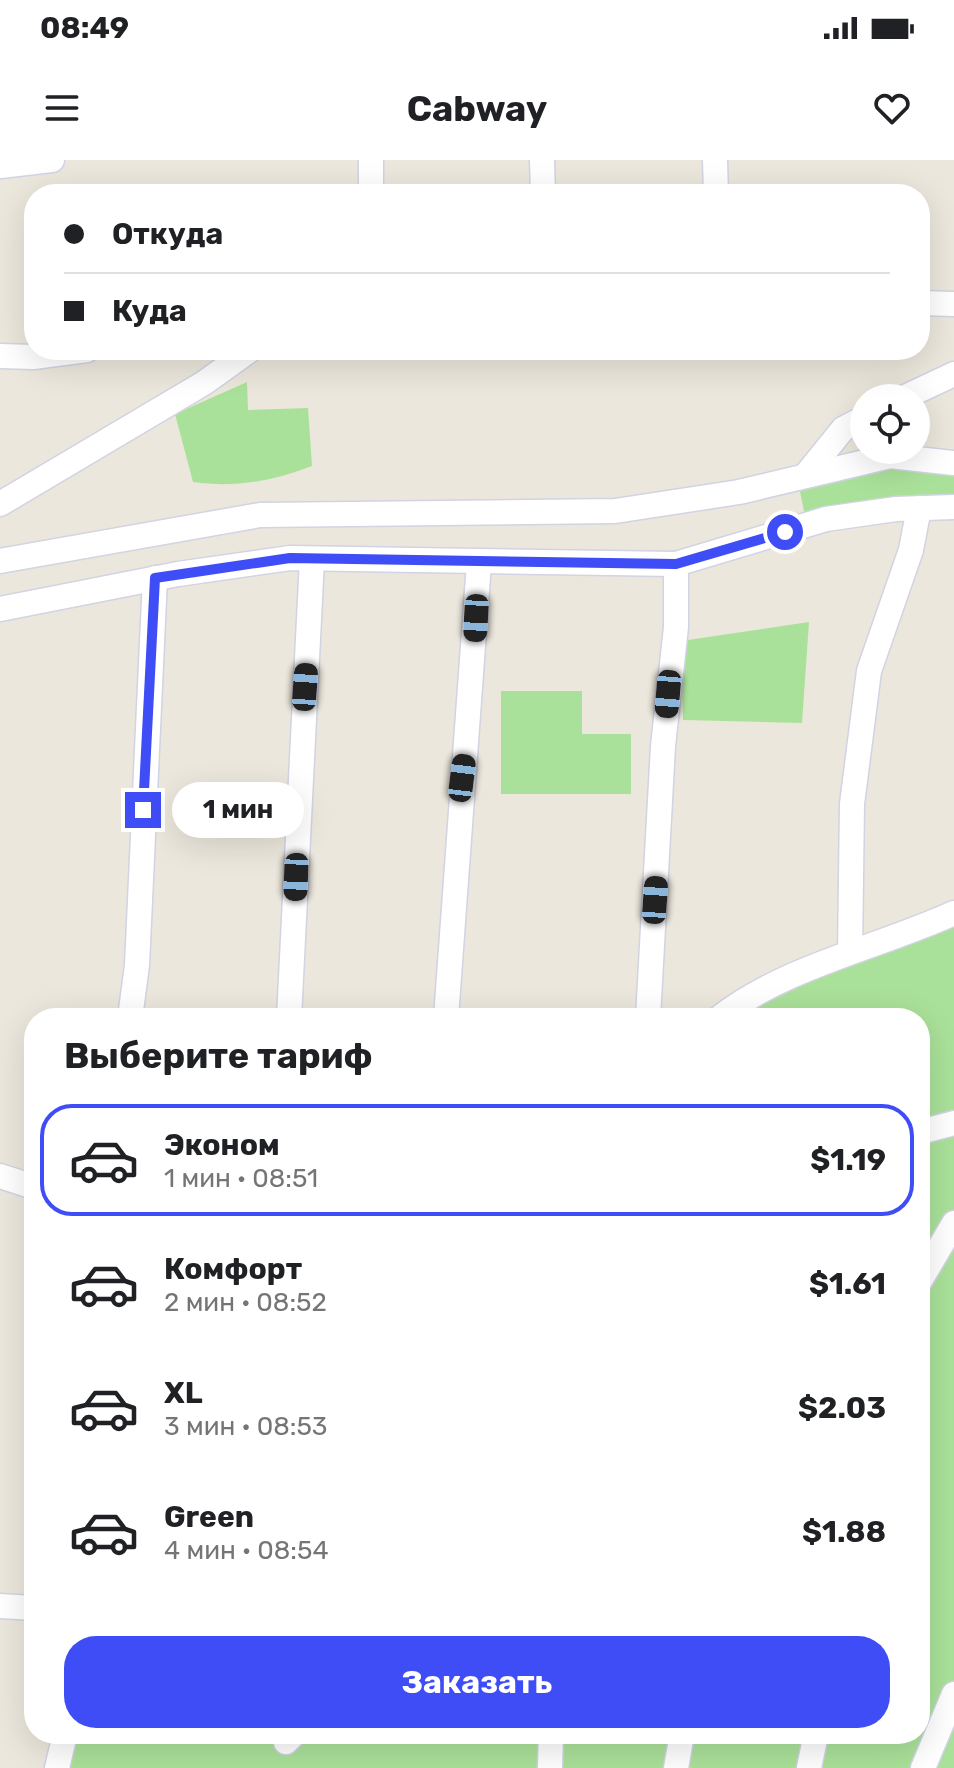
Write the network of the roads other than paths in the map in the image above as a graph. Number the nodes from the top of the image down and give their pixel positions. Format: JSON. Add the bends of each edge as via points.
{"nodes":[{"id":1,"x":52,"y":160,"type":"edge"},
{"id":2,"x":371,"y":160,"type":"edge"},
{"id":3,"x":542,"y":160,"type":"edge"},
{"id":4,"x":715,"y":160,"type":"edge"},
{"id":5,"x":0,"y":166,"type":"edge"},
{"id":6,"x":371,"y":184,"type":"edge"},
{"id":7,"x":543,"y":184,"type":"edge"},
{"id":8,"x":716,"y":184,"type":"edge"},
{"id":9,"x":930,"y":303,"type":"edge"},
{"id":10,"x":954,"y":304,"type":"edge"},
{"id":11,"x":0,"y":356,"type":"edge"},
{"id":12,"x":24,"y":357,"type":"edge"},
{"id":13,"x":236,"y":360,"type":"edge"},
{"id":14,"x":954,"y":374,"type":"edge"},
{"id":15,"x":930,"y":385,"type":"edge"},
{"id":16,"x":850,"y":425,"type":"edge"},
{"id":17,"x":954,"y":463,"type":"edge"},
{"id":18,"x":805,"y":476,"type":"junction"},
{"id":19,"x":0,"y":504,"type":"edge"},
{"id":20,"x":954,"y":507,"type":"edge"},
{"id":21,"x":919,"y":508,"type":"junction"},
{"id":22,"x":312,"y":559,"type":"junction"},
{"id":23,"x":0,"y":561,"type":"edge"},
{"id":24,"x":479,"y":563,"type":"junction"},
{"id":25,"x":676,"y":564,"type":"junction"},
{"id":26,"x":155,"y":578,"type":"junction"},
{"id":27,"x":0,"y":609,"type":"edge"},
{"id":28,"x":954,"y":913,"type":"edge"},
{"id":29,"x":850,"y":952,"type":"junction"},
{"id":30,"x":131,"y":1008,"type":"edge"},
{"id":31,"x":290,"y":1008,"type":"edge"},
{"id":32,"x":447,"y":1008,"type":"edge"},
{"id":33,"x":649,"y":1008,"type":"edge"},
{"id":34,"x":732,"y":1008,"type":"edge"},
{"id":35,"x":954,"y":1123,"type":"edge"},
{"id":36,"x":930,"y":1129,"type":"edge"},
{"id":37,"x":0,"y":1176,"type":"edge"},
{"id":38,"x":24,"y":1184,"type":"edge"},
{"id":39,"x":954,"y":1223,"type":"edge"},
{"id":40,"x":930,"y":1264,"type":"edge"},
{"id":41,"x":0,"y":1606,"type":"edge"},
{"id":42,"x":24,"y":1607,"type":"edge"},
{"id":43,"x":954,"y":1694,"type":"edge"},
{"id":44,"x":63,"y":1744,"type":"edge"},
{"id":45,"x":551,"y":1744,"type":"edge"},
{"id":46,"x":680,"y":1744,"type":"edge"},
{"id":47,"x":814,"y":1744,"type":"edge"},
{"id":48,"x":57,"y":1768,"type":"edge"},
{"id":49,"x":550,"y":1768,"type":"edge"},
{"id":50,"x":676,"y":1768,"type":"edge"},
{"id":51,"x":809,"y":1768,"type":"edge"},
{"id":52,"x":923,"y":1768,"type":"edge"}],
"edges":[{"from":1,"to":5,"type":"street"},
{"from":2,"to":6,"type":"street"},
{"from":3,"to":7,"type":"street"},
{"from":4,"to":8,"type":"street"},
{"from":9,"to":10,"type":"street"},
{"from":11,"to":12,"type":"street"},
{"from":13,"to":19,"type":"street"},
{"from":14,"to":15,"type":"street"},
{"from":16,"to":18,"type":"street"},
{"from":17,"to":18,"type":"street","via":[[890,456]]},
{"from":18,"to":23,"type":"street","via":[[615,511],[260,515]]},
{"from":20,"to":21,"type":"street"},
{"from":21,"to":25,"type":"street","via":[[826,519]]},
{"from":21,"to":29,"type":"street","via":[[864,701],[852,804]]},
{"from":22,"to":24,"type":"street"},
{"from":22,"to":26,"type":"street"},
{"from":22,"to":31,"type":"street"},
{"from":24,"to":25,"type":"street"},
{"from":24,"to":32,"type":"street"},
{"from":25,"to":33,"type":"street"},
{"from":26,"to":27,"type":"street"},
{"from":26,"to":30,"type":"street"},
{"from":28,"to":29,"type":"street"},
{"from":29,"to":34,"type":"street"},
{"from":35,"to":36,"type":"street"},
{"from":37,"to":38,"type":"street"},
{"from":39,"to":40,"type":"street"},
{"from":41,"to":42,"type":"street"},
{"from":43,"to":52,"type":"street"},
{"from":44,"to":48,"type":"street"},
{"from":45,"to":49,"type":"street"},
{"from":46,"to":50,"type":"street"},
{"from":47,"to":51,"type":"street"}]}
